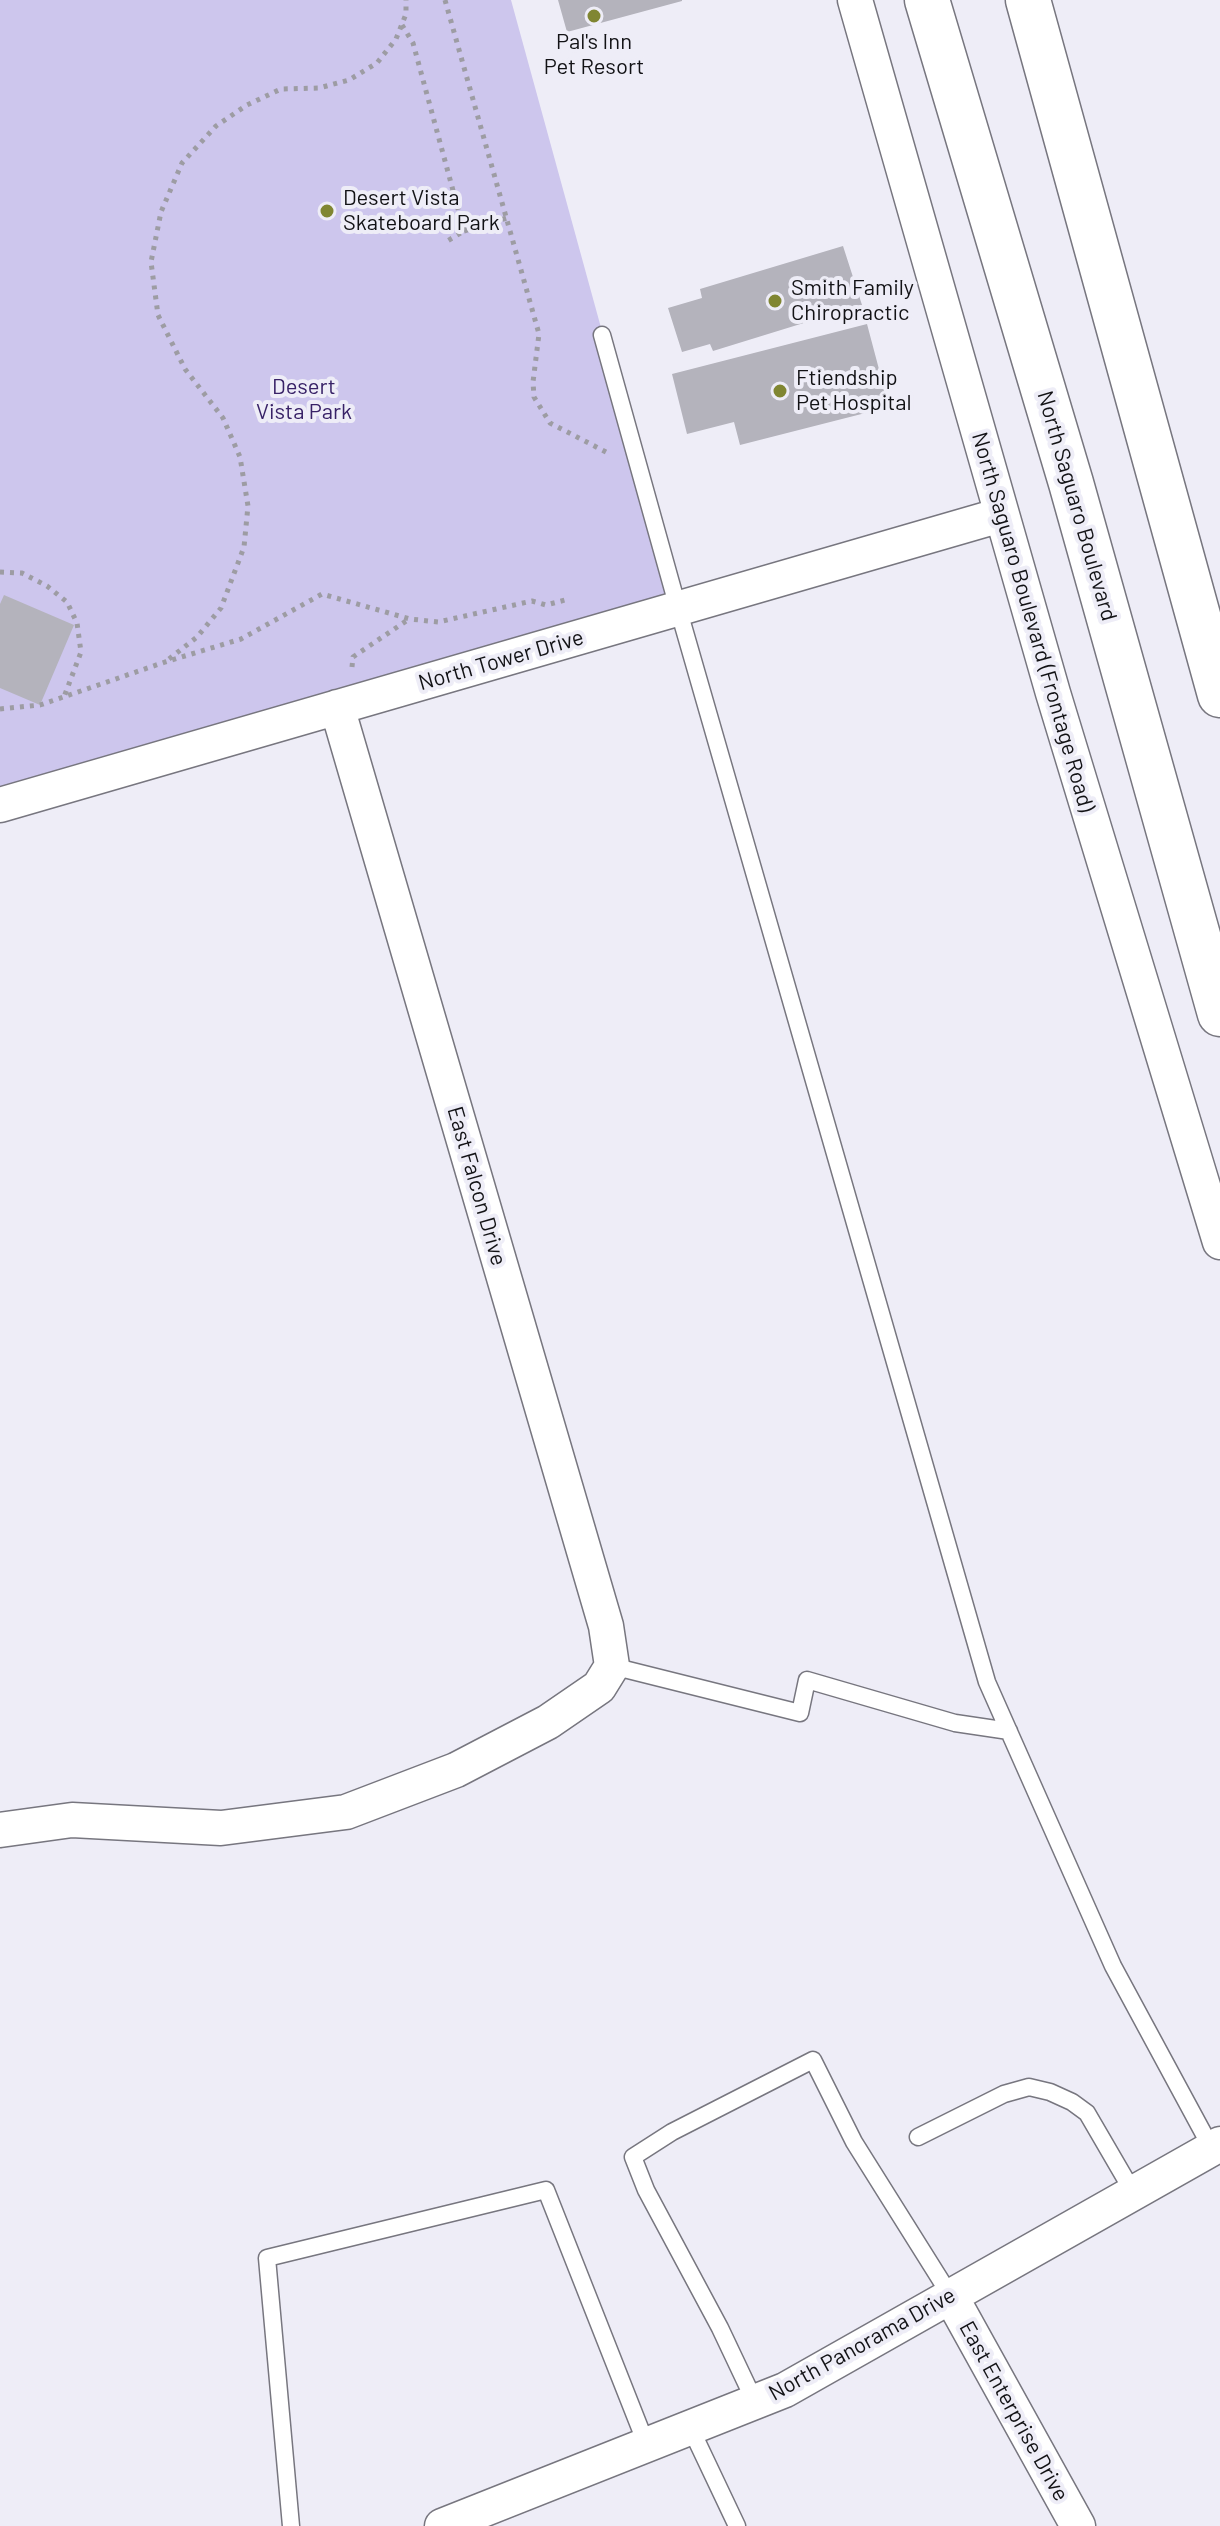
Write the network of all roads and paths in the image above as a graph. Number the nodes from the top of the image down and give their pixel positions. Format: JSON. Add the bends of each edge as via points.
{"nodes":[{"id":1,"x":406,"y":0,"type":"edge"},
{"id":2,"x":445,"y":0,"type":"edge"},
{"id":3,"x":855,"y":0,"type":"edge"},
{"id":4,"x":927,"y":0,"type":"edge"},
{"id":5,"x":1028,"y":0,"type":"edge"},
{"id":6,"x":402,"y":25,"type":"junction"},
{"id":7,"x":507,"y":218,"type":"junction"},
{"id":8,"x":464,"y":231,"type":"junction"},
{"id":9,"x":444,"y":243,"type":"dead end"},
{"id":10,"x":602,"y":335,"type":"dead end"},
{"id":11,"x":609,"y":454,"type":"dead end"},
{"id":12,"x":1001,"y":515,"type":"junction"},
{"id":13,"x":0,"y":572,"type":"edge"},
{"id":14,"x":574,"y":598,"type":"dead end"},
{"id":15,"x":678,"y":608,"type":"junction"},
{"id":16,"x":410,"y":619,"type":"junction"},
{"id":17,"x":165,"y":662,"type":"junction"},
{"id":18,"x":351,"y":666,"type":"dead end"},
{"id":19,"x":1220,"y":695,"type":"edge"},
{"id":20,"x":63,"y":698,"type":"junction"},
{"id":21,"x":337,"y":707,"type":"junction"},
{"id":22,"x":0,"y":709,"type":"edge"},
{"id":23,"x":0,"y":805,"type":"edge"},
{"id":24,"x":1220,"y":1014,"type":"edge"},
{"id":25,"x":1220,"y":1242,"type":"edge"},
{"id":26,"x":612,"y":1666,"type":"junction"},
{"id":27,"x":1009,"y":1731,"type":"junction"},
{"id":28,"x":0,"y":1830,"type":"edge"},
{"id":29,"x":918,"y":2137,"type":"dead end"},
{"id":30,"x":1217,"y":2151,"type":"edge"},
{"id":31,"x":1133,"y":2192,"type":"junction"},
{"id":32,"x":950,"y":2295,"type":"junction"},
{"id":33,"x":755,"y":2402,"type":"junction"},
{"id":34,"x":691,"y":2429,"type":"junction"},
{"id":35,"x":647,"y":2446,"type":"junction"},
{"id":36,"x":291,"y":2526,"type":"edge"},
{"id":37,"x":442,"y":2526,"type":"edge"},
{"id":38,"x":737,"y":2526,"type":"edge"},
{"id":39,"x":1078,"y":2526,"type":"edge"}],
"edges":[{"from":1,"to":6,"type":"path"},
{"from":2,"to":7,"type":"path"},
{"from":3,"to":12,"type":"street","name":"North Saguaro Boulevard (Frontage Road)"},
{"from":4,"to":24,"type":"main road","name":"North Saguaro Boulevard","via":[[1071,483]]},
{"from":5,"to":19,"type":"main road"},
{"from":6,"to":8,"type":"path","via":[[413,43]]},
{"from":6,"to":17,"type":"path","via":[[377,63],[349,80],[281,89],[216,126],[182,163],[161,212],[151,262],[158,315],[185,369],[223,418],[240,457],[248,506],[244,547],[221,608],[197,637]]},
{"from":7,"to":8,"type":"path"},
{"from":7,"to":11,"type":"path","via":[[539,334],[534,397],[550,423]]},
{"from":8,"to":9,"type":"path"},
{"from":10,"to":15,"type":"lane"},
{"from":12,"to":15,"type":"street","name":"North Tower Drive"},
{"from":12,"to":25,"type":"street","name":"North Saguaro Boulevard (Frontage Road)"},
{"from":13,"to":20,"type":"path","via":[[22,573],[67,602],[81,652]]},
{"from":14,"to":16,"type":"path","via":[[546,605],[532,601],[438,622]]},
{"from":15,"to":21,"type":"street","name":"North Tower Drive"},
{"from":15,"to":27,"type":"lane","via":[[987,1682]]},
{"from":16,"to":17,"type":"path","via":[[322,594],[241,639]]},
{"from":16,"to":18,"type":"path","via":[[353,657]]},
{"from":17,"to":20,"type":"path"},
{"from":20,"to":22,"type":"path"},
{"from":21,"to":23,"type":"street","name":"North Tower Drive"},
{"from":21,"to":26,"type":"street","name":"East Falcon Drive","via":[[606,1626]]},
{"from":26,"to":27,"type":"lane","via":[[800,1713],[807,1680],[955,1723]]},
{"from":26,"to":28,"type":"street","via":[[599,1687],[548,1722],[456,1770],[346,1812],[221,1828],[72,1820]]},
{"from":27,"to":30,"type":"lane","via":[[1113,1966]]},
{"from":29,"to":31,"type":"lane","via":[[1004,2094],[1040,2089],[1087,2113]]},
{"from":30,"to":31,"type":"street","name":"North Panorama Drive"},
{"from":31,"to":32,"type":"street","name":"North Panorama Drive"},
{"from":32,"to":33,"type":"street","name":"North Panorama Drive"},
{"from":32,"to":33,"type":"lane","via":[[854,2142],[813,2060],[672,2132],[633,2157]]},
{"from":32,"to":39,"type":"street","name":"East Enterprise Drive"},
{"from":33,"to":34,"type":"street","name":"North Panorama Drive"},
{"from":34,"to":35,"type":"street","name":"North Panorama Drive"},
{"from":34,"to":38,"type":"lane"},
{"from":35,"to":36,"type":"lane","via":[[546,2190],[267,2258]]},
{"from":35,"to":37,"type":"street","name":"North Panorama Drive"}]}
